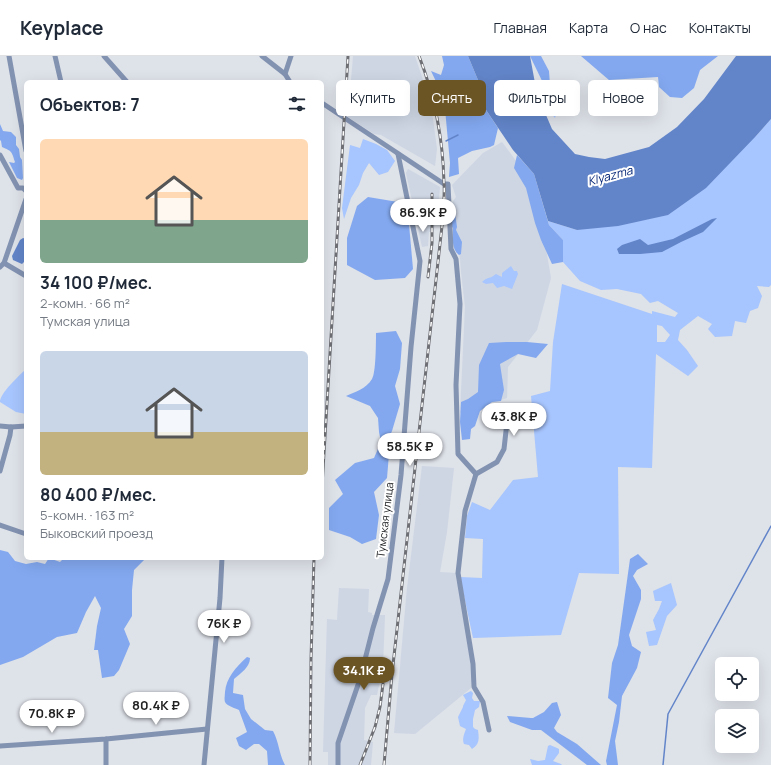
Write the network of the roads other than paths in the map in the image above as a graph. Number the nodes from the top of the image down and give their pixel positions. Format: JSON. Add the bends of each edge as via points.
{"nodes":[{"id":1,"x":9,"y":56,"type":"edge"},
{"id":2,"x":55,"y":56,"type":"edge"},
{"id":3,"x":104,"y":56,"type":"edge"},
{"id":4,"x":262,"y":56,"type":"edge"},
{"id":5,"x":291,"y":56,"type":"edge"},
{"id":6,"x":285,"y":74,"type":"junction"},
{"id":7,"x":61,"y":80,"type":"edge"},
{"id":8,"x":125,"y":80,"type":"edge"},
{"id":9,"x":289,"y":80,"type":"edge"},
{"id":10,"x":324,"y":104,"type":"edge"},
{"id":11,"x":24,"y":140,"type":"edge"},
{"id":12,"x":0,"y":154,"type":"edge"},
{"id":13,"x":398,"y":154,"type":"junction"},
{"id":14,"x":24,"y":188,"type":"edge"},
{"id":15,"x":24,"y":204,"type":"edge"},
{"id":16,"x":2,"y":265,"type":"edge"},
{"id":17,"x":24,"y":275,"type":"edge"},
{"id":18,"x":506,"y":422,"type":"dead end"},
{"id":19,"x":0,"y":426,"type":"edge"},
{"id":20,"x":24,"y":426,"type":"edge"},
{"id":21,"x":11,"y":427,"type":"junction"},
{"id":22,"x":0,"y":471,"type":"edge"},
{"id":23,"x":476,"y":474,"type":"junction"},
{"id":24,"x":0,"y":525,"type":"edge"},
{"id":25,"x":24,"y":533,"type":"edge"},
{"id":26,"x":222,"y":560,"type":"edge"},
{"id":27,"x":207,"y":729,"type":"junction"},
{"id":28,"x":489,"y":730,"type":"dead end"},
{"id":29,"x":106,"y":739,"type":"junction"},
{"id":30,"x":0,"y":746,"type":"edge"},
{"id":31,"x":106,"y":765,"type":"edge"},
{"id":32,"x":204,"y":765,"type":"edge"},
{"id":33,"x":338,"y":765,"type":"edge"}],
"edges":[{"from":1,"to":11,"type":"street"},
{"from":2,"to":7,"type":"street"},
{"from":3,"to":8,"type":"street"},
{"from":4,"to":6,"type":"street"},
{"from":5,"to":6,"type":"street"},
{"from":6,"to":9,"type":"street"},
{"from":10,"to":13,"type":"street"},
{"from":12,"to":14,"type":"street","via":[[18,188]]},
{"from":13,"to":23,"type":"street","via":[[444,184],[448,184],[450,249],[456,259],[460,304],[456,385],[458,454]]},
{"from":13,"to":33,"type":"street","name":"Тумская улица","via":[[420,261],[401,475],[388,579],[360,679],[338,743]]},
{"from":15,"to":16,"type":"street"},
{"from":16,"to":17,"type":"street"},
{"from":18,"to":23,"type":"street","via":[[504,449],[497,462]]},
{"from":19,"to":21,"type":"street"},
{"from":20,"to":21,"type":"street"},
{"from":21,"to":22,"type":"street"},
{"from":23,"to":28,"type":"street","via":[[465,511],[458,573],[473,664],[474,687],[483,702]]},
{"from":24,"to":25,"type":"street"},
{"from":26,"to":27,"type":"street"},
{"from":27,"to":29,"type":"street"},
{"from":27,"to":32,"type":"street"},
{"from":29,"to":30,"type":"street"},
{"from":29,"to":31,"type":"street"}]}
